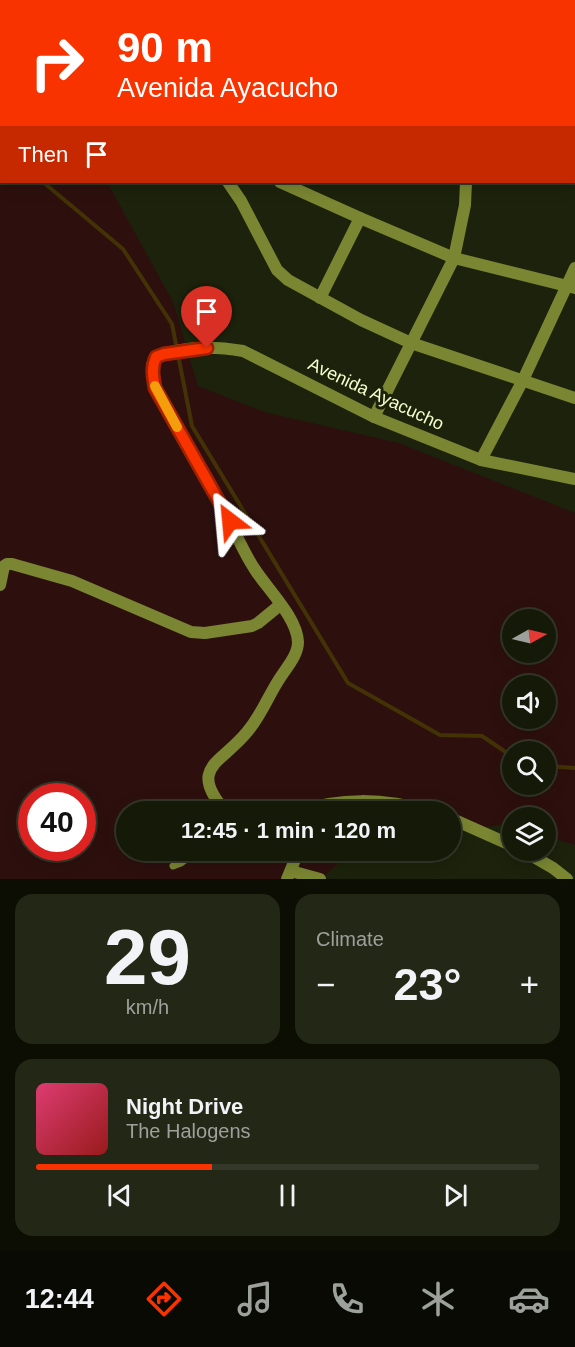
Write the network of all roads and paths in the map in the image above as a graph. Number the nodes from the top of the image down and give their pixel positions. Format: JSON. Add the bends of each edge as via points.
{"nodes":[{"id":1,"x":229,"y":183,"type":"edge"},
{"id":2,"x":282,"y":183,"type":"edge"},
{"id":3,"x":466,"y":183,"type":"edge"},
{"id":4,"x":360,"y":218,"type":"junction"},
{"id":5,"x":454,"y":258,"type":"junction"},
{"id":6,"x":575,"y":268,"type":"edge"},
{"id":7,"x":571,"y":287,"type":"edge"},
{"id":8,"x":320,"y":298,"type":"junction"},
{"id":9,"x":411,"y":343,"type":"junction"},
{"id":10,"x":523,"y":380,"type":"junction"},
{"id":11,"x":575,"y":398,"type":"edge"},
{"id":12,"x":374,"y":417,"type":"junction"},
{"id":13,"x":482,"y":460,"type":"junction"},
{"id":14,"x":575,"y":479,"type":"edge"},
{"id":15,"x":0,"y":585,"type":"edge"},
{"id":16,"x":280,"y":605,"type":"junction"},
{"id":17,"x":218,"y":801,"type":"edge"},
{"id":18,"x":358,"y":801,"type":"edge"},
{"id":19,"x":377,"y":801,"type":"edge"},
{"id":20,"x":461,"y":823,"type":"edge"},
{"id":21,"x":502,"y":841,"type":"edge"},
{"id":22,"x":184,"y":861,"type":"edge"},
{"id":23,"x":295,"y":861,"type":"edge"},
{"id":24,"x":541,"y":861,"type":"edge"},
{"id":25,"x":173,"y":866,"type":"dead end"},
{"id":26,"x":289,"y":875,"type":"edge"},
{"id":27,"x":320,"y":879,"type":"edge"},
{"id":28,"x":567,"y":879,"type":"edge"}],
"edges":[{"from":1,"to":8,"type":"street","via":[[277,270]]},
{"from":2,"to":4,"type":"street"},
{"from":3,"to":5,"type":"street"},
{"from":4,"to":5,"type":"street"},
{"from":4,"to":8,"type":"street"},
{"from":5,"to":7,"type":"street"},
{"from":5,"to":9,"type":"street"},
{"from":6,"to":7,"type":"street"},
{"from":7,"to":10,"type":"street"},
{"from":8,"to":9,"type":"street"},
{"from":9,"to":10,"type":"street"},
{"from":9,"to":12,"type":"street"},
{"from":10,"to":11,"type":"street"},
{"from":10,"to":13,"type":"street"},
{"from":12,"to":13,"type":"street","name":"Avenida Ayacucho"},
{"from":12,"to":16,"type":"street","name":"Avenida Ayacucho","via":[[243,351],[219,347],[156,357],[152,365],[155,388],[253,568]]},
{"from":13,"to":14,"type":"street","name":"Avenida Ayacucho"},
{"from":15,"to":16,"type":"street","via":[[4,566],[12,564],[72,580],[191,632],[252,626]]},
{"from":16,"to":17,"type":"street","via":[[296,633],[296,654],[246,734],[209,772],[210,791]]},
{"from":18,"to":19,"type":"street"},
{"from":20,"to":21,"type":"street"},
{"from":22,"to":25,"type":"lane"},
{"from":23,"to":26,"type":"street"},
{"from":24,"to":28,"type":"street"},
{"from":26,"to":27,"type":"street"}]}
